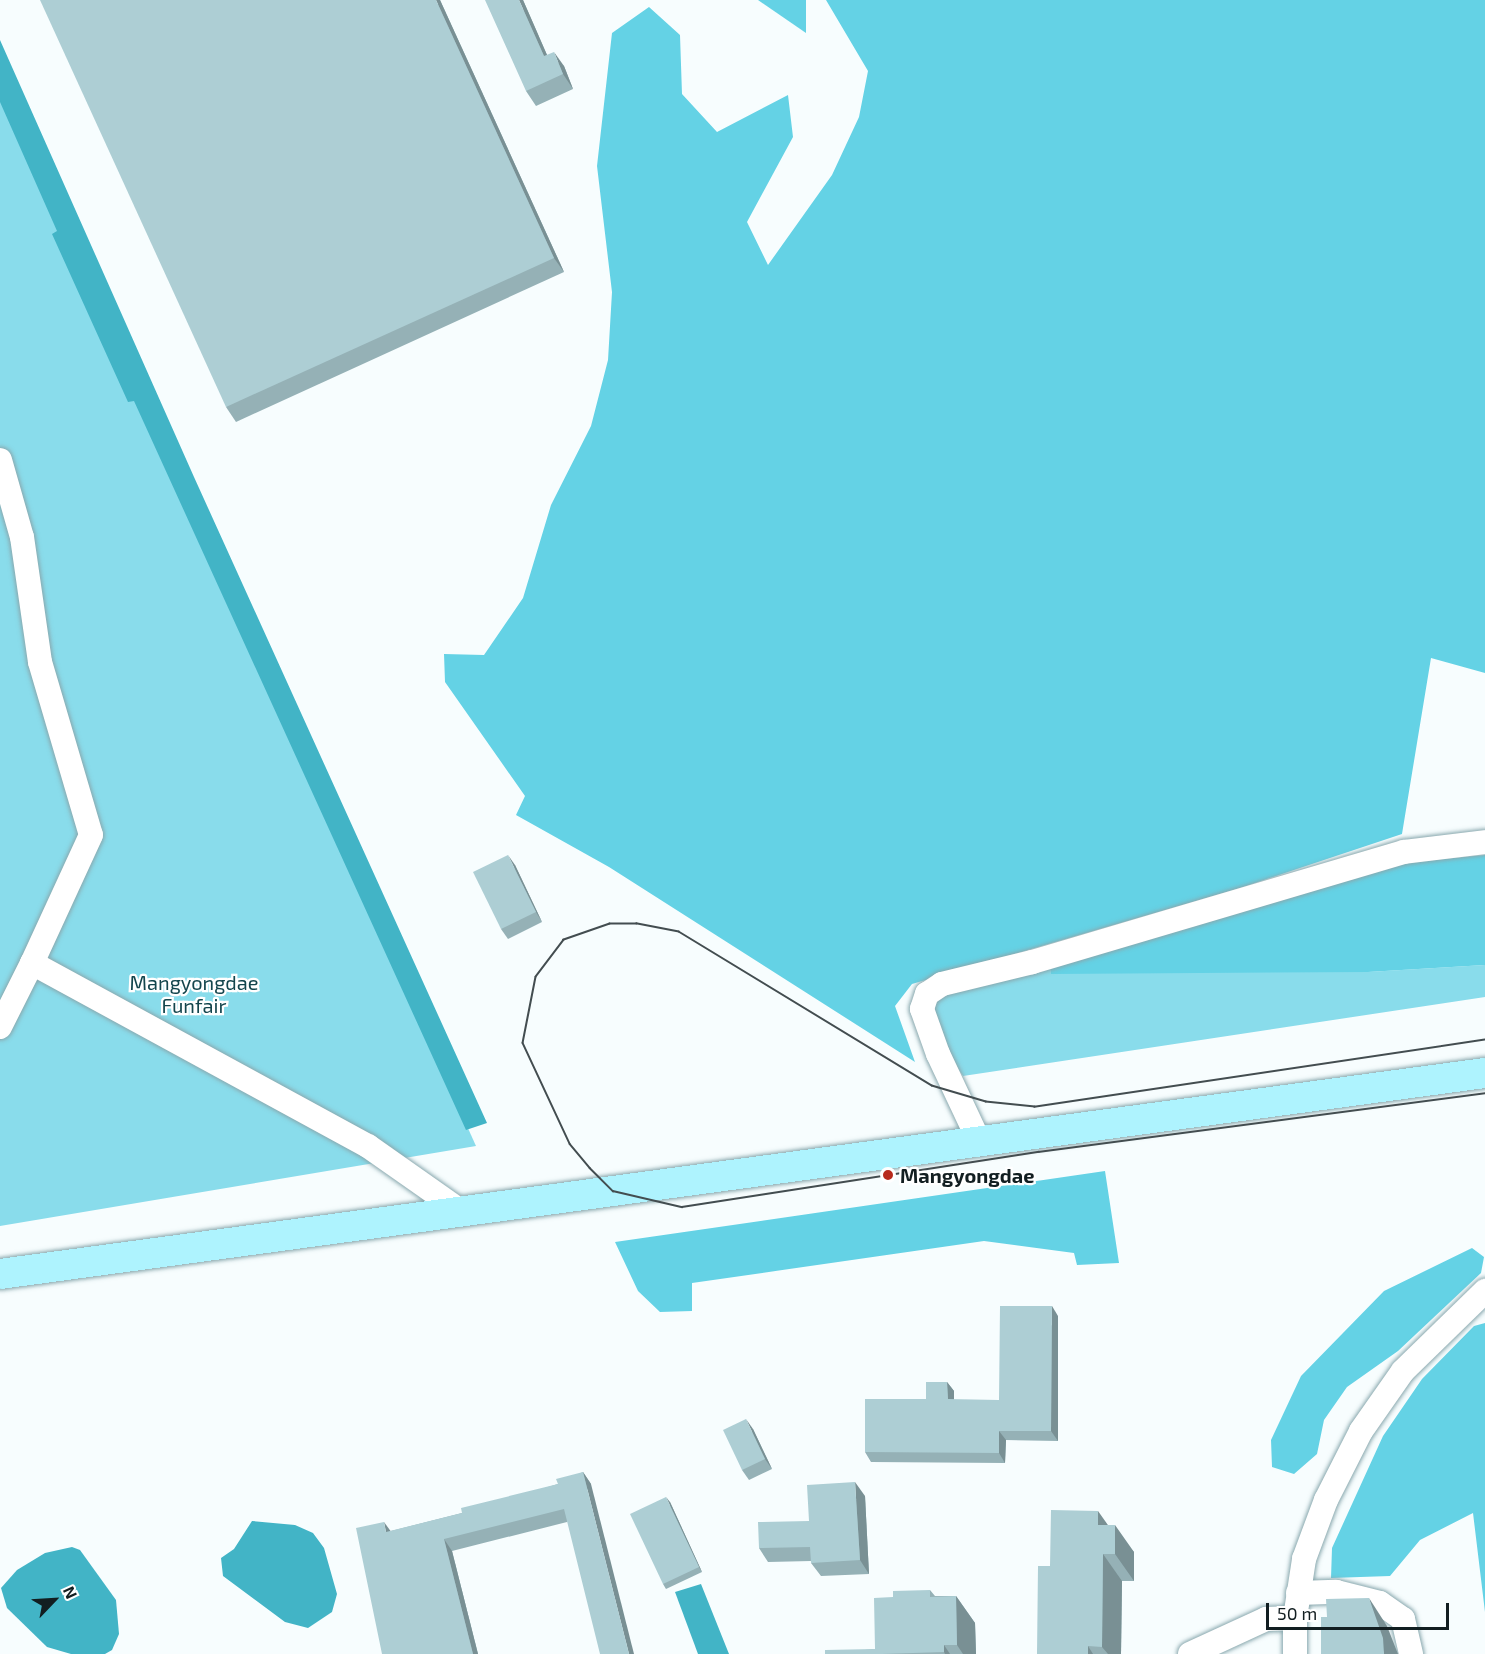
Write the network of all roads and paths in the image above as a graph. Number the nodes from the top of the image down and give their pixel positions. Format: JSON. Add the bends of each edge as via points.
{"nodes":[{"id":1,"x":0,"y":460,"type":"edge"},
{"id":2,"x":1485,"y":842,"type":"edge"},
{"id":3,"x":32,"y":963,"type":"junction"},
{"id":4,"x":0,"y":1027,"type":"edge"},
{"id":5,"x":1485,"y":1073,"type":"edge"},
{"id":6,"x":979,"y":1141,"type":"junction"},
{"id":7,"x":462,"y":1212,"type":"junction"},
{"id":8,"x":0,"y":1274,"type":"edge"},
{"id":9,"x":1485,"y":1292,"type":"edge"},
{"id":10,"x":1298,"y":1593,"type":"junction"},
{"id":11,"x":1295,"y":1618,"type":"junction"},
{"id":12,"x":1190,"y":1654,"type":"edge"},
{"id":13,"x":1295,"y":1654,"type":"edge"},
{"id":14,"x":1411,"y":1654,"type":"edge"}],
"edges":[{"from":1,"to":3,"type":"street","via":[[22,537],[40,662],[91,835]]},
{"from":2,"to":6,"type":"street","via":[[1394,855],[1032,962],[942,984],[927,994],[922,1009],[938,1054]]},
{"from":3,"to":4,"type":"street"},
{"from":3,"to":7,"type":"street","via":[[368,1146]]},
{"from":5,"to":6,"type":"main road"},
{"from":6,"to":7,"type":"main road"},
{"from":7,"to":8,"type":"main road"},
{"from":9,"to":10,"type":"street","via":[[1403,1371],[1361,1431],[1326,1500],[1304,1559]]},
{"from":10,"to":11,"type":"street"},
{"from":10,"to":14,"type":"street","via":[[1336,1592],[1380,1602],[1404,1618]]},
{"from":11,"to":12,"type":"street","via":[[1266,1619]]},
{"from":11,"to":13,"type":"street"}]}
